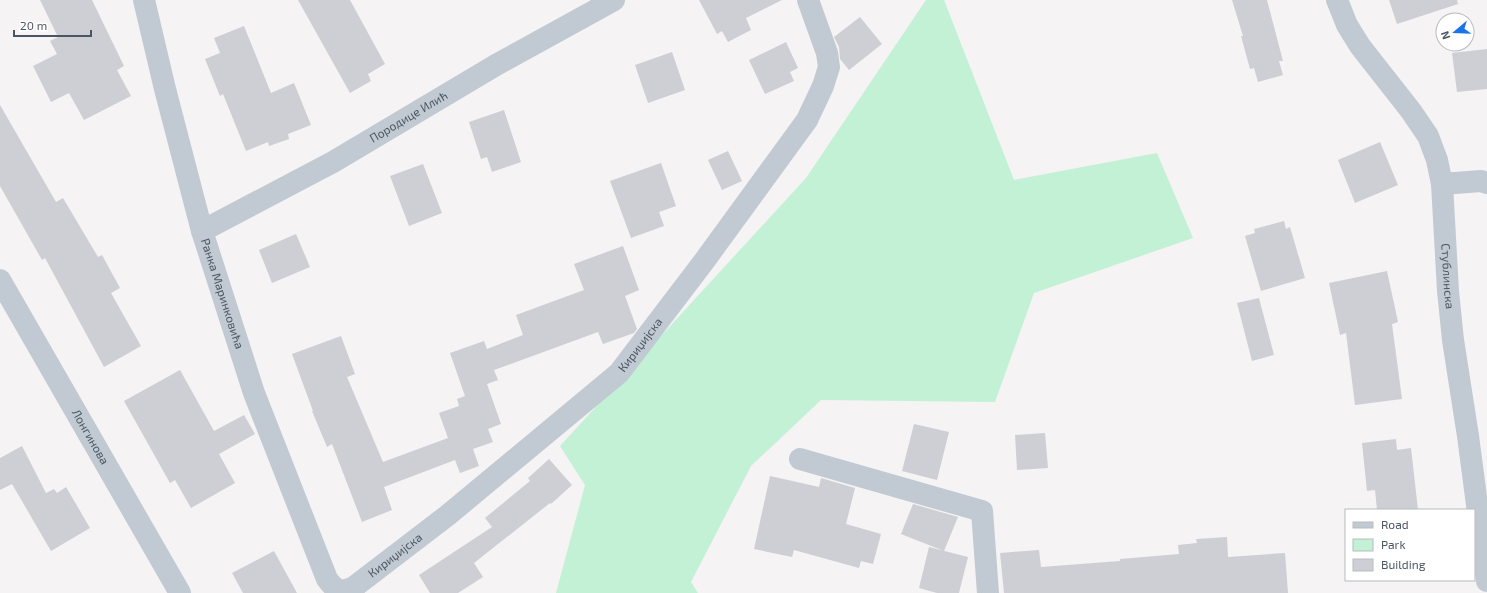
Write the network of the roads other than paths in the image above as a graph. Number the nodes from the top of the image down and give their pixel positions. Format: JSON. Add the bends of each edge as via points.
{"nodes":[{"id":1,"x":144,"y":0,"type":"edge"},
{"id":2,"x":614,"y":0,"type":"edge"},
{"id":3,"x":808,"y":0,"type":"edge"},
{"id":4,"x":1337,"y":0,"type":"edge"},
{"id":5,"x":1487,"y":183,"type":"edge"},
{"id":6,"x":1442,"y":184,"type":"junction"},
{"id":7,"x":202,"y":231,"type":"junction"},
{"id":8,"x":0,"y":280,"type":"edge"},
{"id":9,"x":800,"y":459,"type":"dead end"},
{"id":10,"x":327,"y":579,"type":"joint"},
{"id":11,"x":1487,"y":581,"type":"edge"},
{"id":12,"x":180,"y":593,"type":"edge"},
{"id":13,"x":988,"y":593,"type":"edge"}],
"edges":[{"from":1,"to":7,"type":"street","name":"Ранка Маринковића"},
{"from":2,"to":7,"type":"street","name":"Породице Илић","via":[[496,65],[333,162]]},
{"from":3,"to":10,"type":"street","name":"Кириџијска","via":[[827,53],[829,67],[807,120],[620,373],[448,516],[354,587],[344,591],[334,589]]},
{"from":4,"to":6,"type":"street","name":"Стублинска","via":[[1347,25],[1360,46],[1428,136]]},
{"from":5,"to":6,"type":"street","via":[[1481,181]]},
{"from":6,"to":11,"type":"street","name":"Стублинска","via":[[1453,340]]},
{"from":7,"to":10,"type":"street","name":"Ранка Маринковића","via":[[254,393]]},
{"from":8,"to":12,"type":"street","name":"Лонгинова"},
{"from":9,"to":13,"type":"street","via":[[982,511]]}]}
